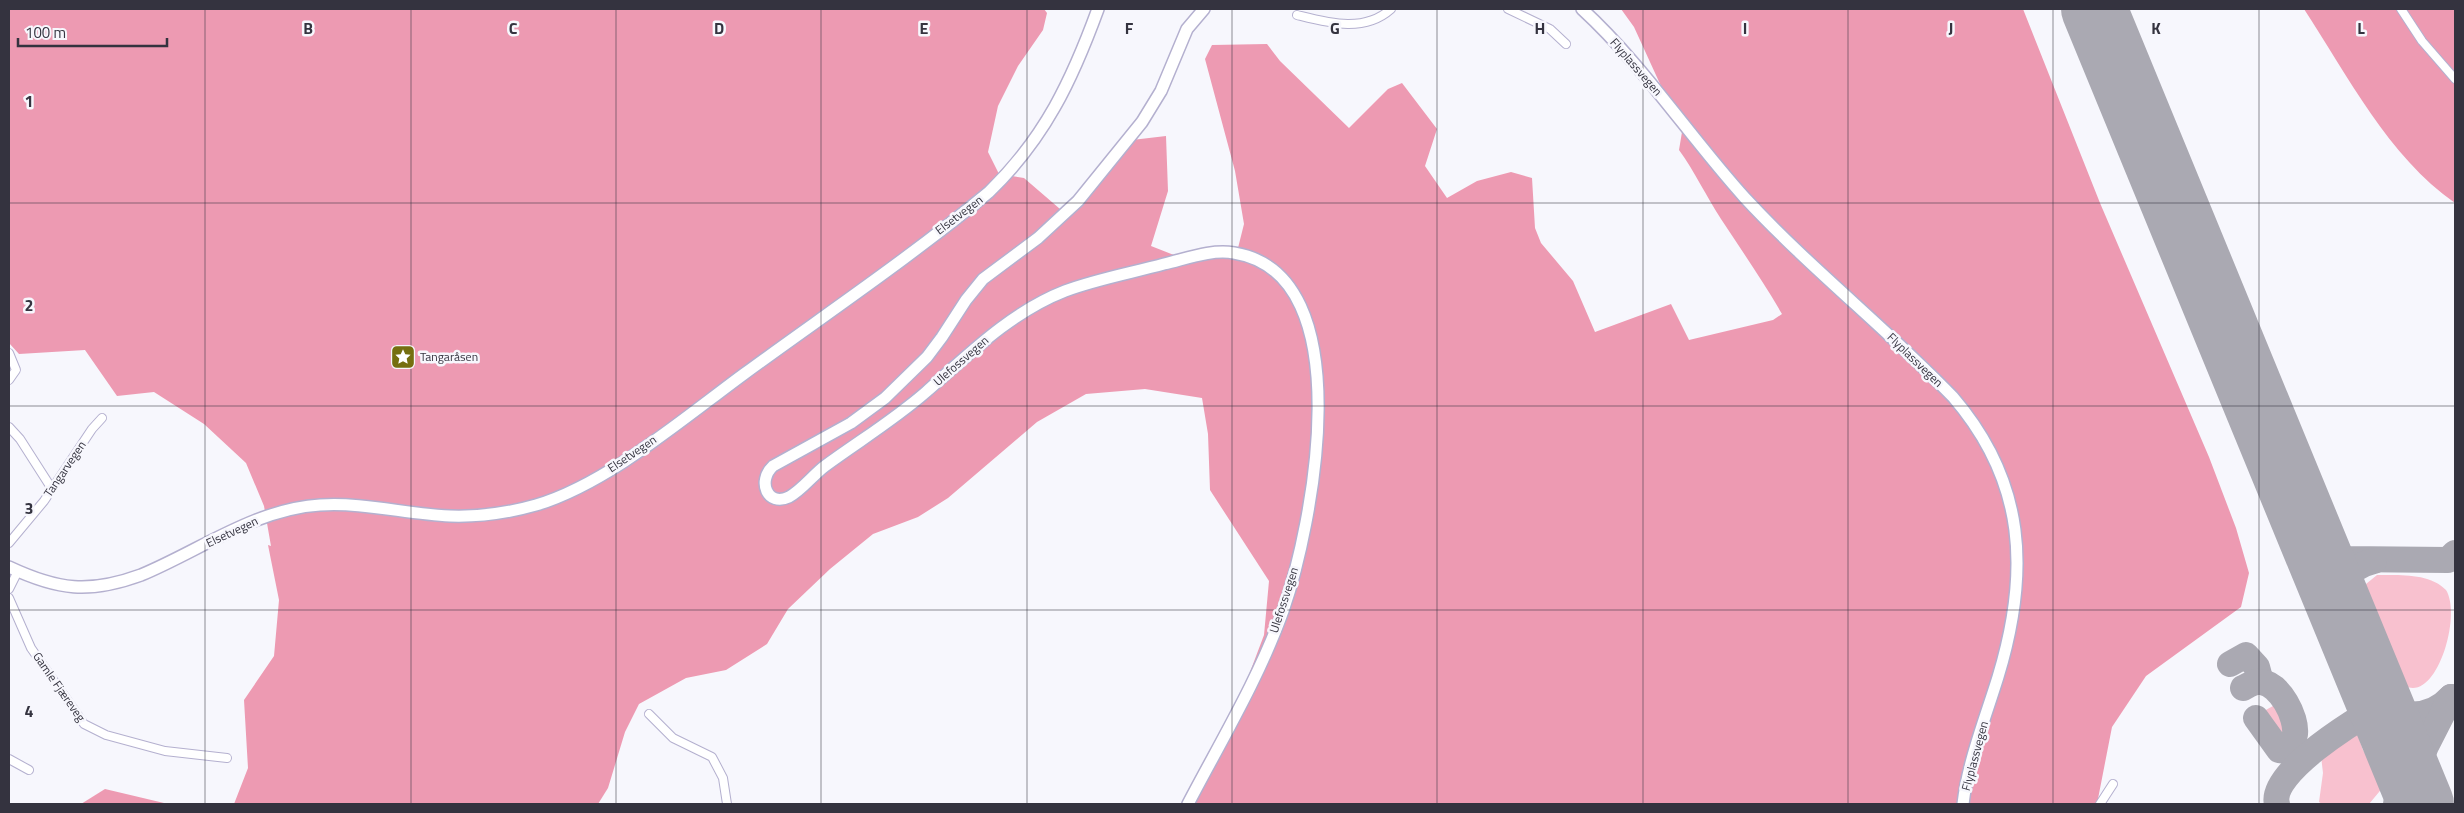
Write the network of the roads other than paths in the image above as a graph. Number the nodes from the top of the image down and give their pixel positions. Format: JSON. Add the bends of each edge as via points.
{"nodes":[{"id":1,"x":1098,"y":9,"type":"edge"},
{"id":2,"x":1204,"y":9,"type":"edge"},
{"id":3,"x":1391,"y":9,"type":"edge"},
{"id":4,"x":1508,"y":9,"type":"edge"},
{"id":5,"x":1582,"y":9,"type":"edge"},
{"id":6,"x":2401,"y":9,"type":"edge"},
{"id":7,"x":1297,"y":15,"type":"dead end"},
{"id":8,"x":1566,"y":44,"type":"dead end"},
{"id":9,"x":2455,"y":79,"type":"edge"},
{"id":10,"x":9,"y":353,"type":"edge"},
{"id":11,"x":9,"y":380,"type":"edge"},
{"id":12,"x":102,"y":418,"type":"dead end"},
{"id":13,"x":9,"y":427,"type":"edge"},
{"id":14,"x":52,"y":489,"type":"junction"},
{"id":15,"x":9,"y":544,"type":"edge"},
{"id":16,"x":13,"y":569,"type":"edge"},
{"id":17,"x":9,"y":589,"type":"edge"},
{"id":18,"x":9,"y":598,"type":"edge"},
{"id":19,"x":649,"y":714,"type":"dead end"},
{"id":20,"x":227,"y":758,"type":"dead end"},
{"id":21,"x":9,"y":759,"type":"edge"},
{"id":22,"x":29,"y":770,"type":"dead end"},
{"id":23,"x":2113,"y":784,"type":"dead end"},
{"id":24,"x":727,"y":804,"type":"edge"},
{"id":25,"x":1188,"y":804,"type":"edge"},
{"id":26,"x":1963,"y":804,"type":"edge"},
{"id":27,"x":2100,"y":804,"type":"edge"}],
"edges":[{"from":1,"to":16,"type":"main road","name":"Elsetvegen","via":[[1075,69],[1050,117],[1019,162],[989,192],[653,440],[579,487],[537,504],[473,516],[351,505],[295,508],[264,517],[159,568],[107,586],[61,587]]},
{"from":2,"to":25,"type":"main road","name":"Ulefossvegen","via":[[1187,29],[1161,91],[1142,122],[1078,201],[1038,238],[983,279],[927,357],[885,398],[850,424],[773,466],[764,478],[764,485],[773,498],[789,497],[822,468],[906,409],[982,341],[1019,314],[1063,292],[1196,256],[1224,252],[1257,259],[1274,269],[1297,297],[1311,334],[1317,399],[1313,485],[1302,544],[1274,633]]},
{"from":3,"to":7,"type":"street","via":[[1375,19],[1349,24]]},
{"from":4,"to":8,"type":"street","via":[[1550,29]]},
{"from":5,"to":26,"type":"main road","name":"Flyplassvegen","via":[[1626,53],[1747,199],[1953,397],[1993,455],[2013,509],[2018,577],[1999,674],[1970,766]]},
{"from":6,"to":9,"type":"street"},
{"from":10,"to":11,"type":"street","via":[[16,370]]},
{"from":12,"to":14,"type":"street","name":"Tangarvegen"},
{"from":13,"to":14,"type":"street"},
{"from":14,"to":15,"type":"street","name":"Tangarvegen"},
{"from":16,"to":17,"type":"street"},
{"from":18,"to":20,"type":"street","name":"Gamle Fjæreveg","via":[[31,648],[84,724],[106,735],[165,751]]},
{"from":19,"to":24,"type":"street","via":[[673,738],[712,757],[723,778]]},
{"from":21,"to":22,"type":"street"},
{"from":23,"to":27,"type":"street"}]}
